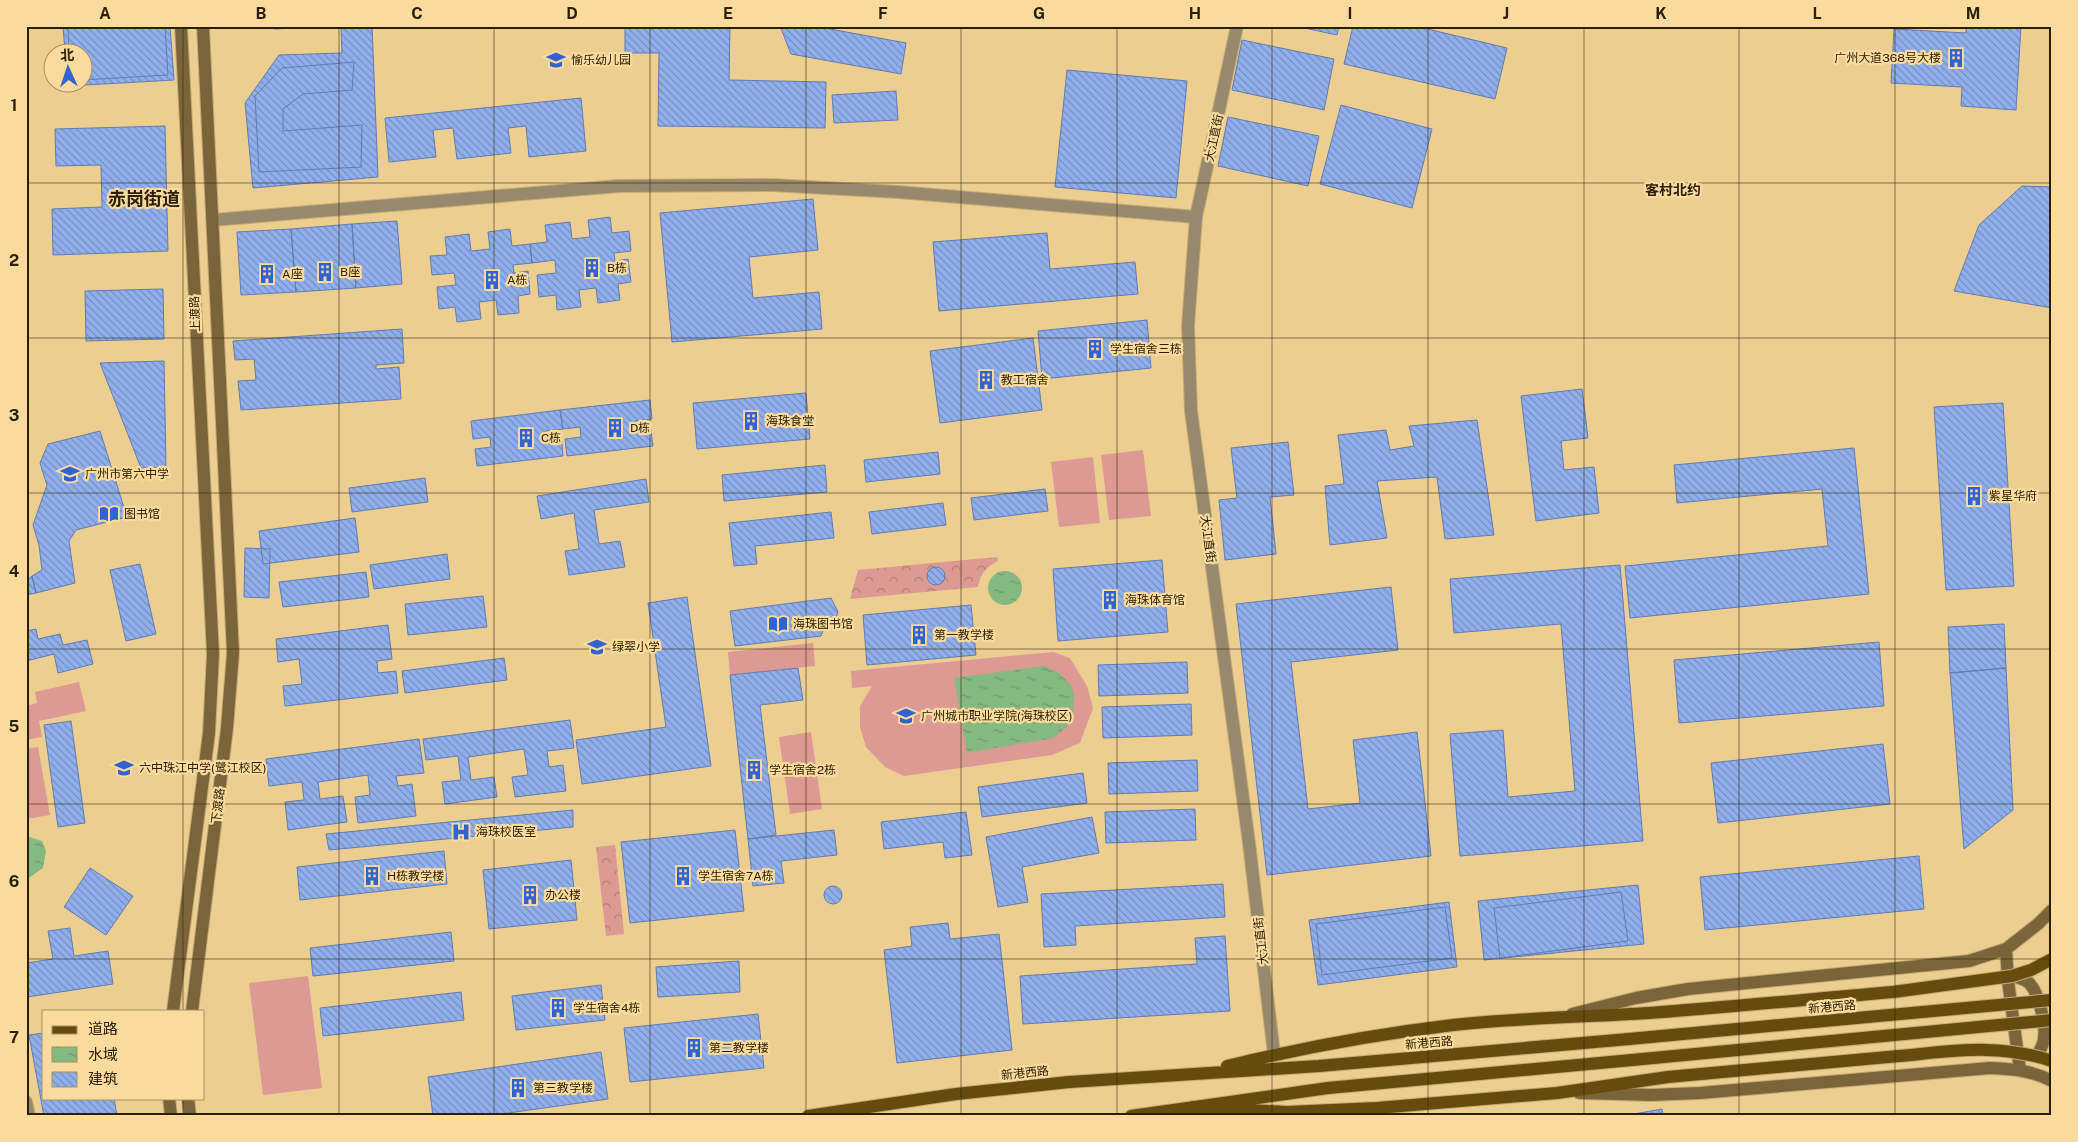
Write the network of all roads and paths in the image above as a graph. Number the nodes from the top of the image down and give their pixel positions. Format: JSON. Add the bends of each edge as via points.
{"nodes":[{"id":1,"x":181,"y":26,"type":"edge"},
{"id":2,"x":203,"y":26,"type":"edge"},
{"id":3,"x":1237,"y":26,"type":"edge"},
{"id":4,"x":1196,"y":217,"type":"junction"},
{"id":5,"x":213,"y":220,"type":"junction"},
{"id":6,"x":231,"y":600,"type":"joint"},
{"id":7,"x":211,"y":602,"type":"joint"},
{"id":8,"x":2052,"y":910,"type":"edge"},
{"id":9,"x":2006,"y":949,"type":"junction"},
{"id":10,"x":2052,"y":959,"type":"edge"},
{"id":11,"x":2012,"y":976,"type":"junction"},
{"id":12,"x":2052,"y":1000,"type":"edge"},
{"id":13,"x":173,"y":1010,"type":"edge"},
{"id":14,"x":192,"y":1010,"type":"edge"},
{"id":15,"x":1564,"y":1016,"type":"junction"},
{"id":16,"x":2052,"y":1020,"type":"edge"},
{"id":17,"x":1274,"y":1054,"type":"junction"},
{"id":18,"x":2037,"y":1056,"type":"junction"},
{"id":19,"x":2052,"y":1061,"type":"edge"},
{"id":20,"x":2020,"y":1070,"type":"junction"},
{"id":21,"x":1195,"y":1073,"type":"junction"},
{"id":22,"x":2052,"y":1081,"type":"edge"},
{"id":23,"x":1557,"y":1093,"type":"junction"},
{"id":24,"x":169,"y":1100,"type":"edge"},
{"id":25,"x":188,"y":1100,"type":"edge"},
{"id":26,"x":26,"y":1102,"type":"edge"},
{"id":27,"x":1192,"y":1107,"type":"junction"},
{"id":28,"x":29,"y":1116,"type":"edge"},
{"id":29,"x":171,"y":1116,"type":"edge"},
{"id":30,"x":190,"y":1116,"type":"edge"},
{"id":31,"x":808,"y":1116,"type":"edge"},
{"id":32,"x":1131,"y":1116,"type":"edge"}],
"edges":[{"from":1,"to":7,"type":"main road","name":"上渡路"},
{"from":2,"to":5,"type":"main road","name":"上渡路"},
{"from":3,"to":4,"type":"street","name":"大江直街"},
{"from":4,"to":5,"type":"street","via":[[898,192],[762,186],[619,186]]},
{"from":4,"to":17,"type":"street","name":"大江直街","via":[[1188,326],[1190,402]]},
{"from":5,"to":6,"type":"main road","name":"上渡路"},
{"from":6,"to":14,"type":"main road","name":"下渡路","via":[[231,700]]},
{"from":7,"to":13,"type":"main road","name":"下渡路","via":[[213,654],[209,733]]},
{"from":8,"to":9,"type":"main road"},
{"from":9,"to":15,"type":"main road","via":[[1969,961],[1940,965],[1688,989]]},
{"from":9,"to":20,"type":"main road"},
{"from":10,"to":11,"type":"main road","bridge":true},
{"from":11,"to":15,"type":"main road","bridge":true,"via":[[1893,992],[1673,1011]]},
{"from":11,"to":18,"type":"main road","bridge":true,"via":[[2031,984],[2037,997],[2045,1030]]},
{"from":12,"to":21,"type":"main road","name":"新港西路","bridge":true,"via":[[1319,1066]]},
{"from":15,"to":17,"type":"main road","via":[[1444,1026]]},
{"from":16,"to":27,"type":"main road","bridge":true,"via":[[1328,1088]]},
{"from":17,"to":21,"type":"main road"},
{"from":18,"to":19,"type":"main road","bridge":true},
{"from":18,"to":23,"type":"main road","bridge":true,"via":[[1981,1048],[1668,1078]]},
{"from":20,"to":22,"type":"main road"},
{"from":20,"to":23,"type":"main road","via":[[1948,1070],[1700,1093]]},
{"from":21,"to":31,"type":"main road","name":"新港西路","via":[[993,1090]]},
{"from":23,"to":27,"type":"main road","via":[[1316,1111]]},
{"from":24,"to":29,"type":"main road"},
{"from":25,"to":30,"type":"main road"},
{"from":26,"to":28,"type":"street"},
{"from":27,"to":32,"type":"main road"}]}
